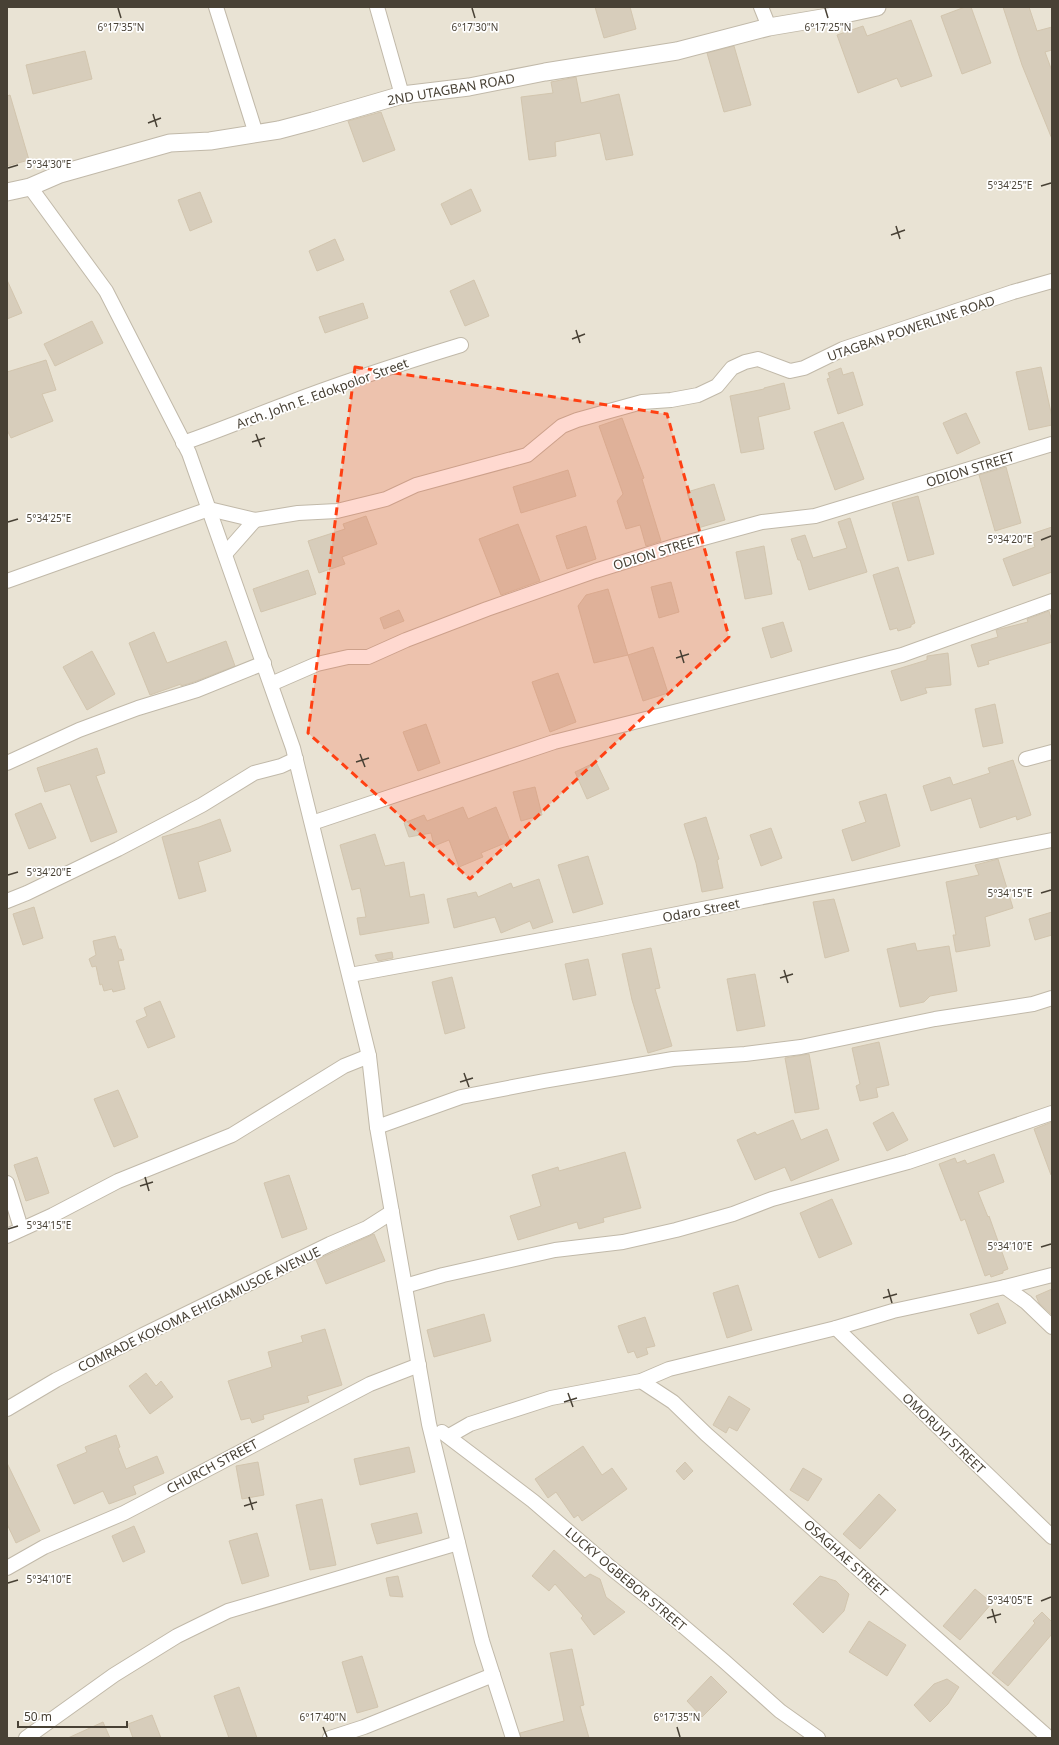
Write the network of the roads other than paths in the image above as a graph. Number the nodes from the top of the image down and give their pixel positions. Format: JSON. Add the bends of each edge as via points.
{"nodes":[{"id":1,"x":216,"y":7,"type":"edge"},
{"id":2,"x":377,"y":7,"type":"edge"},
{"id":3,"x":761,"y":7,"type":"edge"},
{"id":4,"x":877,"y":7,"type":"edge"},
{"id":5,"x":769,"y":27,"type":"junction"},
{"id":6,"x":402,"y":95,"type":"junction"},
{"id":7,"x":256,"y":134,"type":"junction"},
{"id":8,"x":30,"y":187,"type":"junction"},
{"id":9,"x":7,"y":192,"type":"edge"},
{"id":10,"x":1052,"y":281,"type":"edge"},
{"id":11,"x":460,"y":345,"type":"dead end"},
{"id":12,"x":183,"y":443,"type":"junction"},
{"id":13,"x":1052,"y":444,"type":"edge"},
{"id":14,"x":209,"y":509,"type":"junction"},
{"id":15,"x":255,"y":520,"type":"junction"},
{"id":16,"x":225,"y":554,"type":"junction"},
{"id":17,"x":7,"y":581,"type":"edge"},
{"id":18,"x":1052,"y":601,"type":"edge"},
{"id":19,"x":264,"y":664,"type":"junction"},
{"id":20,"x":271,"y":684,"type":"junction"},
{"id":21,"x":1052,"y":752,"type":"edge"},
{"id":22,"x":296,"y":759,"type":"junction"},
{"id":23,"x":1026,"y":759,"type":"dead end"},
{"id":24,"x":7,"y":764,"type":"edge"},
{"id":25,"x":312,"y":823,"type":"junction"},
{"id":26,"x":1052,"y":840,"type":"edge"},
{"id":27,"x":7,"y":900,"type":"edge"},
{"id":28,"x":350,"y":975,"type":"junction"},
{"id":29,"x":1052,"y":998,"type":"edge"},
{"id":30,"x":369,"y":1056,"type":"junction"},
{"id":31,"x":1052,"y":1113,"type":"edge"},
{"id":32,"x":377,"y":1126,"type":"junction"},
{"id":33,"x":7,"y":1184,"type":"edge"},
{"id":34,"x":392,"y":1212,"type":"junction"},
{"id":35,"x":21,"y":1228,"type":"junction"},
{"id":36,"x":7,"y":1236,"type":"edge"},
{"id":37,"x":1052,"y":1275,"type":"edge"},
{"id":38,"x":405,"y":1286,"type":"junction"},
{"id":39,"x":1005,"y":1287,"type":"junction"},
{"id":40,"x":1052,"y":1327,"type":"edge"},
{"id":41,"x":836,"y":1328,"type":"junction"},
{"id":42,"x":418,"y":1365,"type":"junction"},
{"id":43,"x":641,"y":1381,"type":"junction"},
{"id":44,"x":7,"y":1409,"type":"edge"},
{"id":45,"x":429,"y":1424,"type":"junction"},
{"id":46,"x":449,"y":1436,"type":"junction"},
{"id":47,"x":1052,"y":1537,"type":"edge"},
{"id":48,"x":458,"y":1543,"type":"junction"},
{"id":49,"x":7,"y":1568,"type":"edge"},
{"id":50,"x":493,"y":1675,"type":"junction"},
{"id":51,"x":26,"y":1738,"type":"edge"},
{"id":52,"x":330,"y":1738,"type":"edge"},
{"id":53,"x":513,"y":1738,"type":"edge"},
{"id":54,"x":818,"y":1738,"type":"edge"},
{"id":55,"x":1049,"y":1738,"type":"edge"}],
"edges":[{"from":1,"to":7,"type":"street"},
{"from":2,"to":6,"type":"street"},
{"from":3,"to":5,"type":"street"},
{"from":4,"to":5,"type":"street","name":"2ND UTAGBAN ROAD"},
{"from":5,"to":6,"type":"street","name":"2ND UTAGBAN ROAD","via":[[677,51],[469,87]]},
{"from":6,"to":7,"type":"street","name":"2ND UTAGBAN ROAD","via":[[313,121]]},
{"from":7,"to":8,"type":"street","name":"2ND UTAGBAN ROAD","via":[[210,141],[170,143],[60,174]]},
{"from":8,"to":9,"type":"street","name":"2ND UTAGBAN ROAD"},
{"from":8,"to":12,"type":"street","via":[[106,290]]},
{"from":10,"to":15,"type":"street","name":"UTAGBAN POWERLINE ROAD","via":[[843,349],[804,368],[790,371],[758,359],[745,362],[732,368],[717,386],[698,395],[642,402],[577,420],[562,426],[527,455],[416,485],[386,499],[337,511],[298,513]]},
{"from":11,"to":12,"type":"street","name":"Arch. John E. Edokpolor Street","via":[[392,366]]},
{"from":12,"to":14,"type":"street"},
{"from":13,"to":20,"type":"street","name":"ODION STREET","via":[[815,516],[762,522],[678,545],[487,609],[368,657],[348,657],[317,664]]},
{"from":14,"to":15,"type":"street","name":"UTAGBAN POWERLINE ROAD"},
{"from":14,"to":16,"type":"street"},
{"from":14,"to":17,"type":"street"},
{"from":15,"to":16,"type":"street"},
{"from":16,"to":19,"type":"street"},
{"from":18,"to":25,"type":"street","via":[[902,655],[554,742]]},
{"from":19,"to":20,"type":"street"},
{"from":19,"to":24,"type":"street","via":[[79,730]]},
{"from":20,"to":22,"type":"street"},
{"from":21,"to":23,"type":"street"},
{"from":22,"to":25,"type":"street"},
{"from":22,"to":27,"type":"street","via":[[254,773],[202,805],[118,849]]},
{"from":25,"to":28,"type":"street"},
{"from":26,"to":28,"type":"street","name":"Odaro Street","via":[[601,929]]},
{"from":28,"to":30,"type":"street"},
{"from":29,"to":32,"type":"street","via":[[1033,1004],[934,1020],[801,1047],[672,1059],[537,1083],[461,1098]]},
{"from":30,"to":32,"type":"street"},
{"from":30,"to":35,"type":"street","via":[[344,1066],[232,1134],[118,1181],[54,1215]]},
{"from":31,"to":38,"type":"street","via":[[908,1162],[772,1199],[733,1214],[676,1230],[623,1242],[555,1250]]},
{"from":32,"to":34,"type":"street"},
{"from":33,"to":35,"type":"street"},
{"from":34,"to":38,"type":"street"},
{"from":34,"to":44,"type":"street","name":"COMRADE KOKOMA EHIGIAMUSOE AVENUE","via":[[366,1228],[143,1335],[56,1380]]},
{"from":35,"to":36,"type":"street"},
{"from":37,"to":39,"type":"street"},
{"from":38,"to":42,"type":"street"},
{"from":39,"to":40,"type":"street","via":[[1026,1302]]},
{"from":39,"to":41,"type":"street","via":[[893,1311]]},
{"from":41,"to":43,"type":"street","via":[[670,1369]]},
{"from":41,"to":47,"type":"street","name":"OMORUYI STREET"},
{"from":42,"to":45,"type":"street"},
{"from":42,"to":49,"type":"street","name":"CHURCH STREET","via":[[370,1384],[124,1513],[44,1546]]},
{"from":43,"to":46,"type":"street","via":[[551,1398],[470,1424]]},
{"from":43,"to":55,"type":"street","name":"OSAGHAE STREET","via":[[673,1402]]},
{"from":45,"to":46,"type":"street","name":"LUCKY OGBEBOR STREET"},
{"from":45,"to":48,"type":"street"},
{"from":46,"to":54,"type":"street","name":"LUCKY OGBEBOR STREET","via":[[533,1501],[610,1568],[669,1614],[780,1711]]},
{"from":48,"to":50,"type":"street"},
{"from":48,"to":51,"type":"street","via":[[228,1610],[177,1636],[114,1675]]},
{"from":50,"to":52,"type":"street"},
{"from":50,"to":53,"type":"street"}]}
